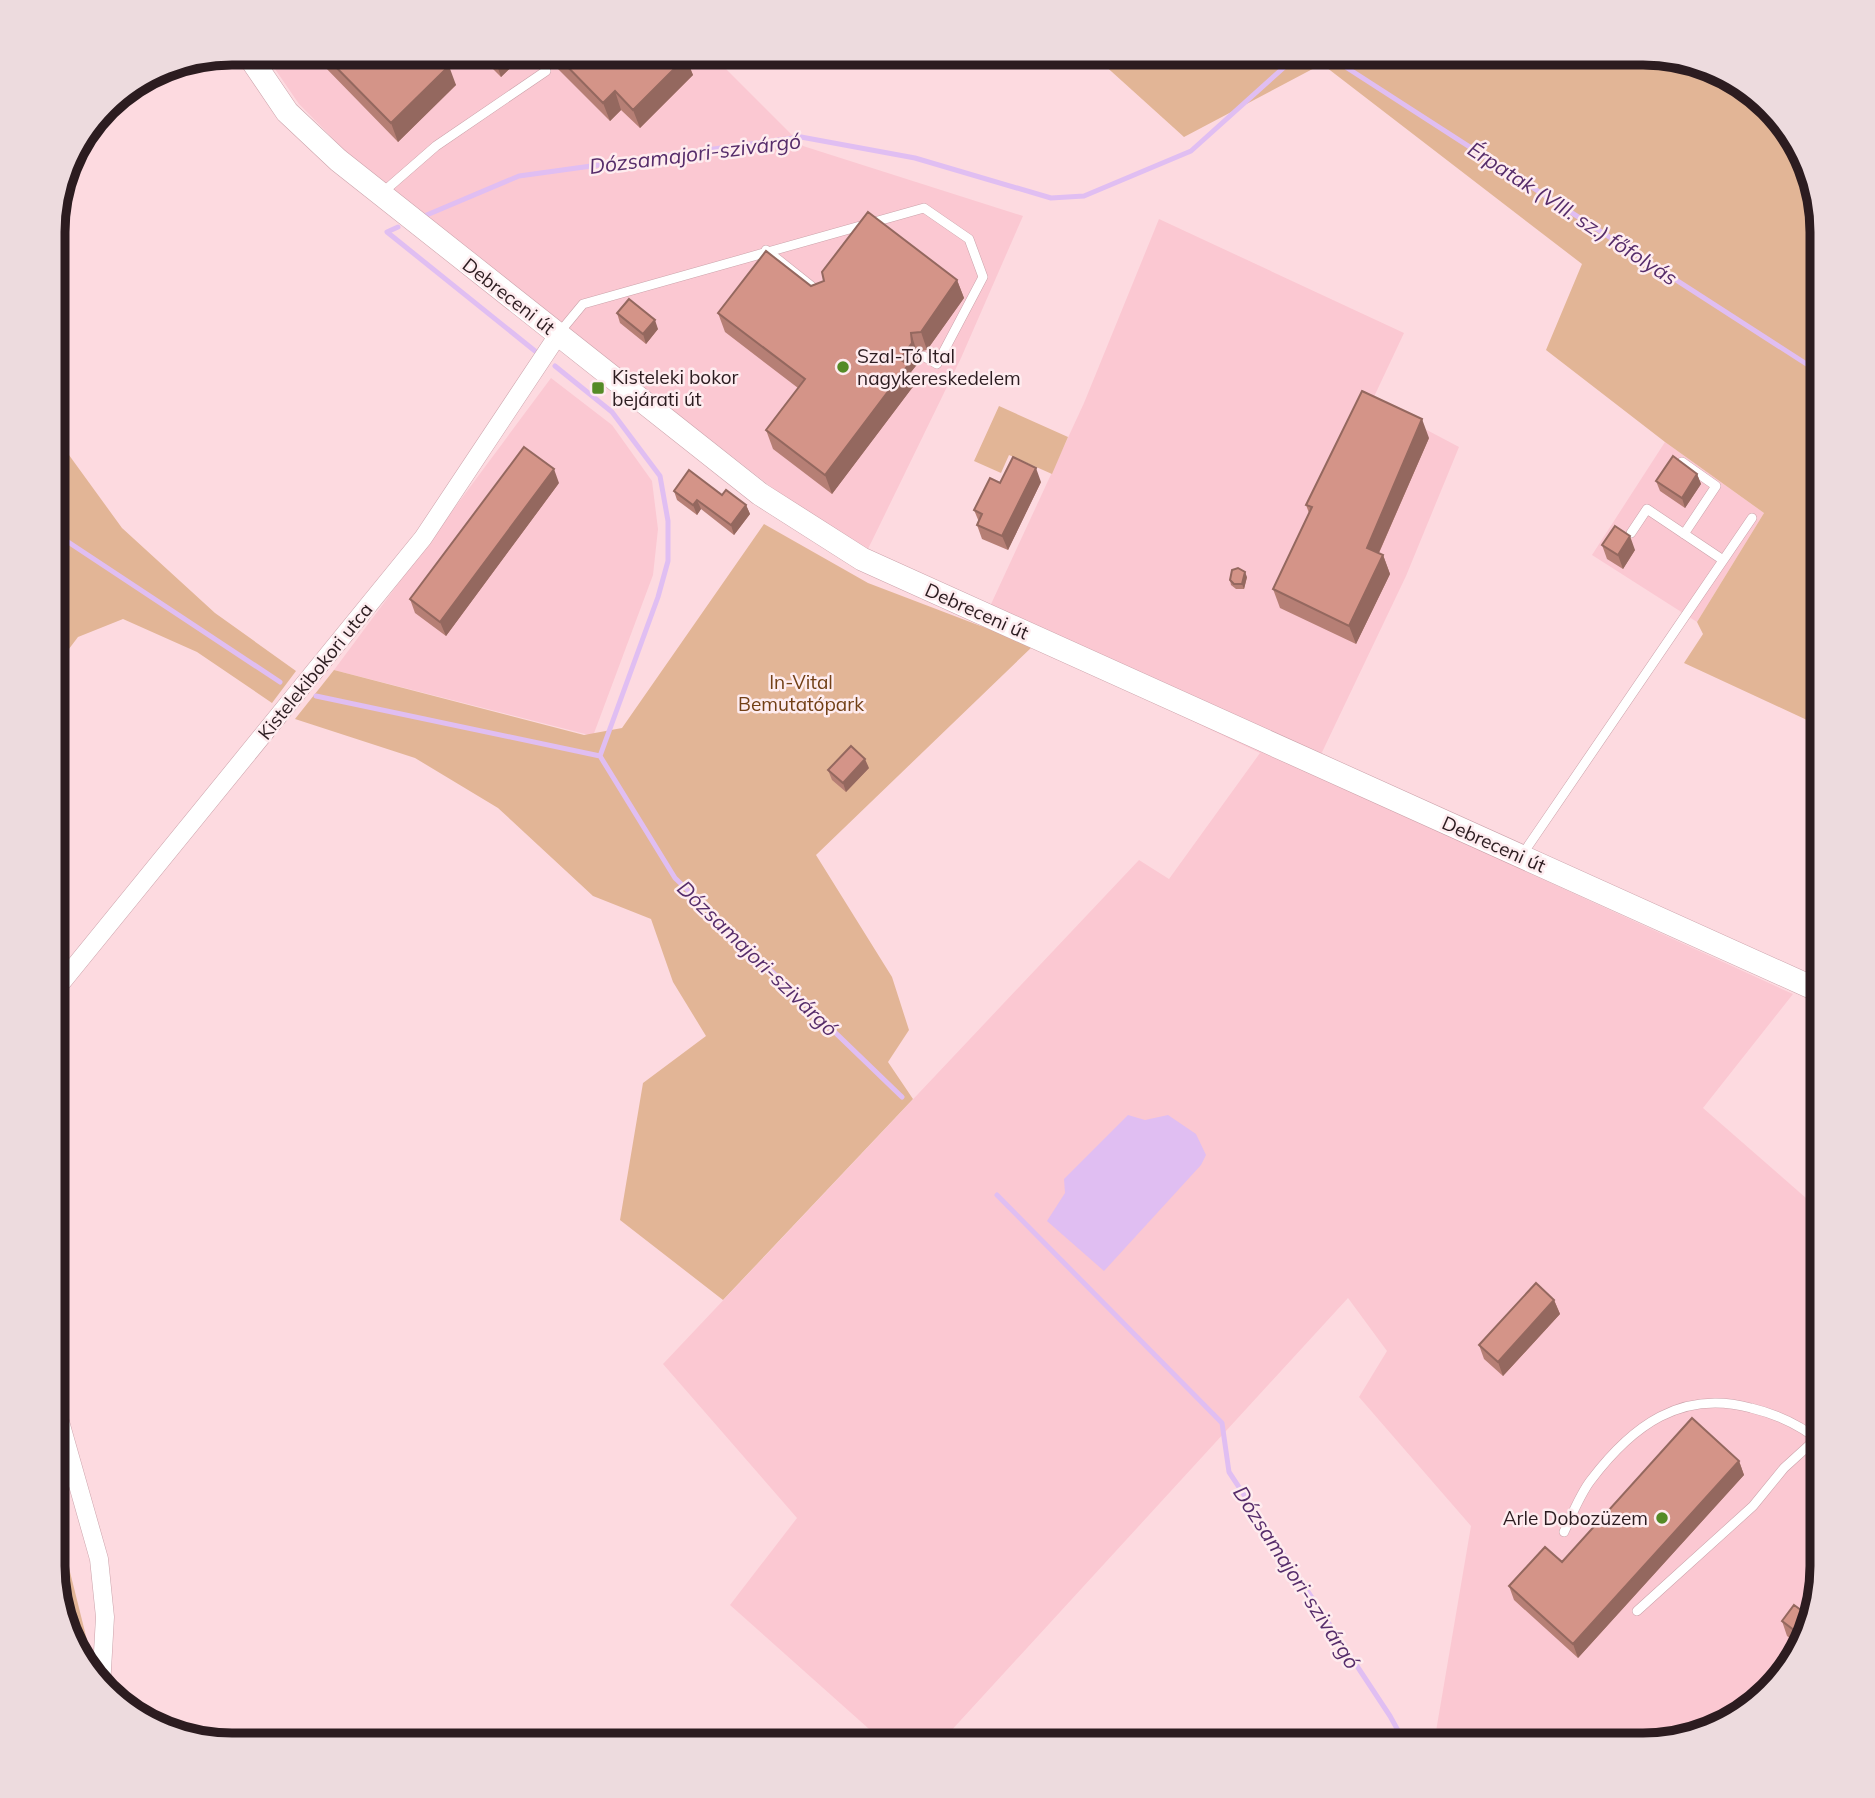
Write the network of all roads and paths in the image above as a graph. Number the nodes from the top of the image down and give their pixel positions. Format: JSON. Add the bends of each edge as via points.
{"nodes":[{"id":1,"x":255,"y":65,"type":"edge"},
{"id":2,"x":546,"y":71,"type":"dead end"},
{"id":3,"x":380,"y":194,"type":"junction"},
{"id":4,"x":766,"y":250,"type":"junction"},
{"id":5,"x":825,"y":296,"type":"edge"},
{"id":6,"x":558,"y":335,"type":"junction"},
{"id":7,"x":923,"y":356,"type":"dead end"},
{"id":8,"x":1682,"y":462,"type":"edge"},
{"id":9,"x":1752,"y":518,"type":"dead end"},
{"id":10,"x":1630,"y":533,"type":"edge"},
{"id":11,"x":1684,"y":534,"type":"junction"},
{"id":12,"x":1723,"y":560,"type":"junction"},
{"id":13,"x":1521,"y":856,"type":"junction"},
{"id":14,"x":65,"y":978,"type":"edge"},
{"id":15,"x":1810,"y":987,"type":"edge"},
{"id":16,"x":1810,"y":1435,"type":"edge"},
{"id":17,"x":65,"y":1442,"type":"edge"},
{"id":18,"x":1810,"y":1448,"type":"edge"},
{"id":19,"x":1564,"y":1532,"type":"dead end"},
{"id":20,"x":1637,"y":1611,"type":"dead end"},
{"id":21,"x":102,"y":1671,"type":"edge"}],
"edges":[{"from":1,"to":3,"type":"street","name":"Debreceni út","via":[[302,129]]},
{"from":2,"to":3,"type":"lane","via":[[436,146]]},
{"from":3,"to":6,"type":"street","name":"Debreceni út"},
{"from":4,"to":5,"type":"lane"},
{"from":4,"to":6,"type":"lane","via":[[583,304]]},
{"from":4,"to":7,"type":"lane","via":[[924,208],[969,239],[983,277],[937,364]]},
{"from":6,"to":13,"type":"street","name":"Debreceni út","via":[[760,494],[862,559]]},
{"from":6,"to":14,"type":"street","name":"Kistelekibokori utca","via":[[423,538]]},
{"from":8,"to":11,"type":"lane","via":[[1716,486]]},
{"from":9,"to":12,"type":"lane"},
{"from":10,"to":11,"type":"lane","via":[[1647,509]]},
{"from":11,"to":12,"type":"lane"},
{"from":12,"to":13,"type":"lane"},
{"from":13,"to":15,"type":"street","name":"Debreceni út"},
{"from":16,"to":19,"type":"lane","via":[[1776,1416],[1735,1404],[1701,1403],[1667,1412],[1631,1437],[1590,1481]]},
{"from":17,"to":21,"type":"street","via":[[99,1559],[105,1617]]},
{"from":18,"to":20,"type":"lane"}]}
